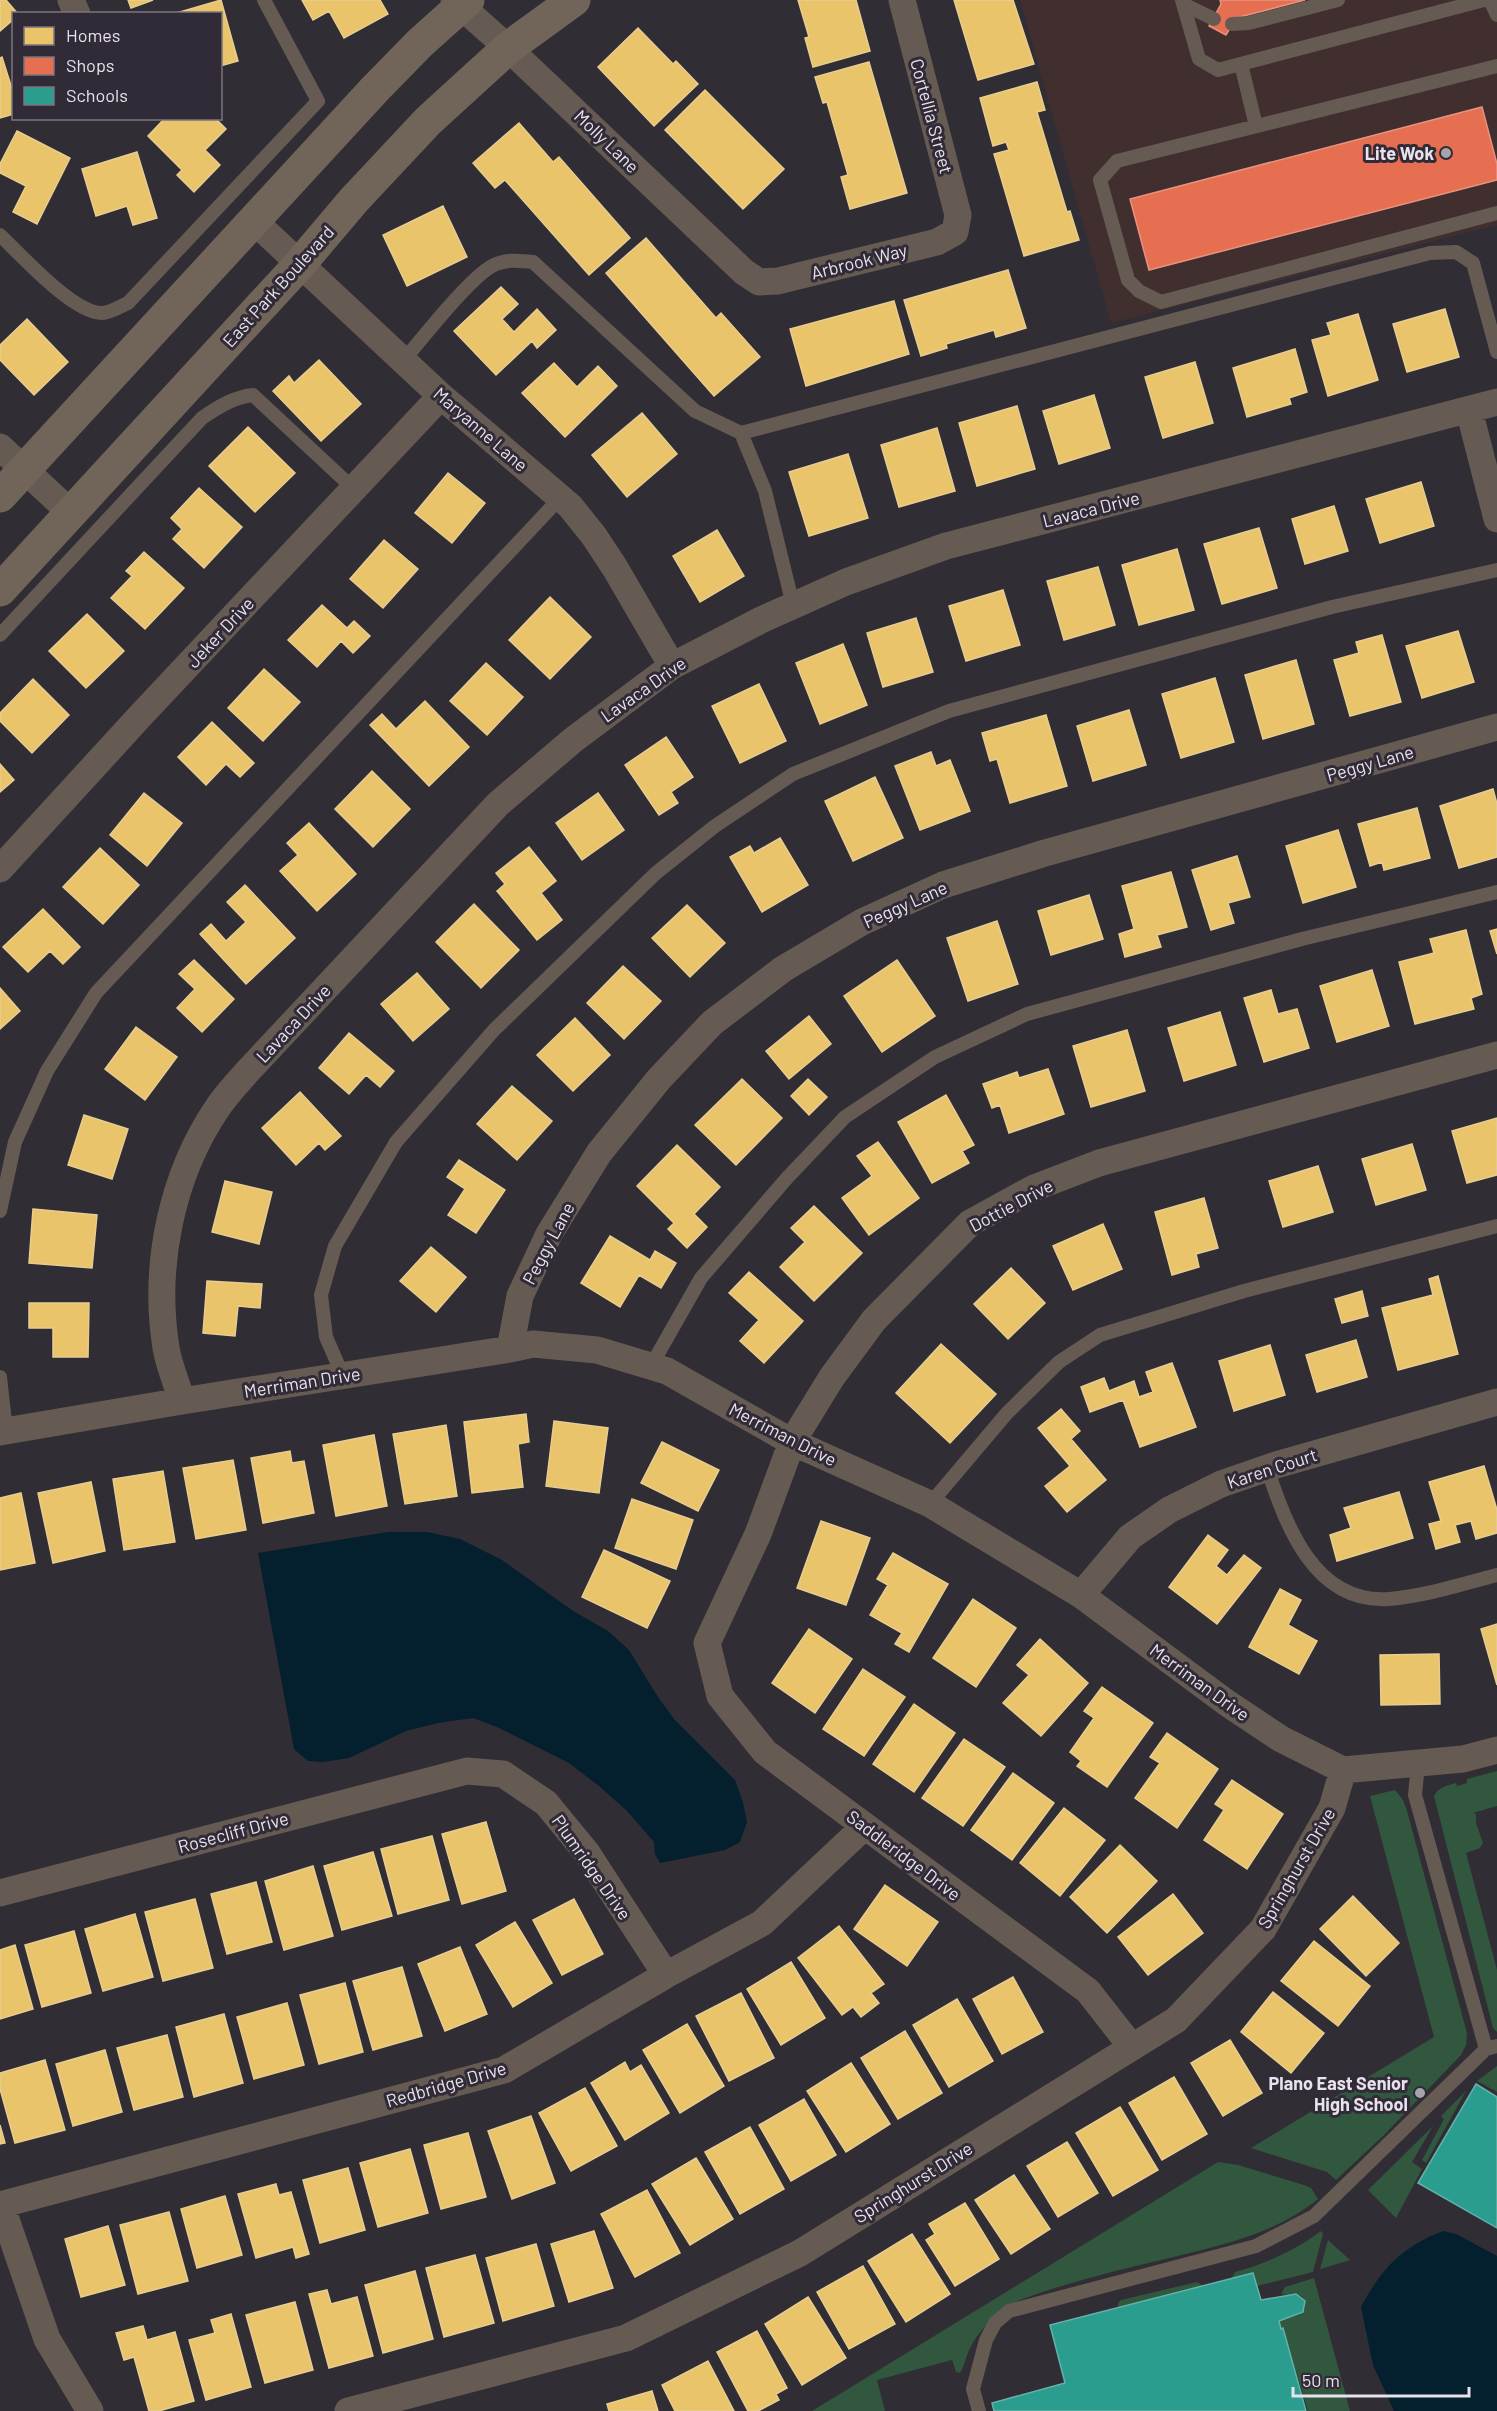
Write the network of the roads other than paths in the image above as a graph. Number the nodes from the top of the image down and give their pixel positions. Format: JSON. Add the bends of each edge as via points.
{"nodes":[{"id":1,"x":264,"y":0,"type":"edge"},
{"id":2,"x":574,"y":0,"type":"edge"},
{"id":3,"x":902,"y":0,"type":"edge"},
{"id":4,"x":1338,"y":0,"type":"edge"},
{"id":5,"x":1484,"y":0,"type":"edge"},
{"id":6,"x":1490,"y":0,"type":"edge"},
{"id":7,"x":461,"y":2,"type":"edge"},
{"id":8,"x":1183,"y":2,"type":"edge"},
{"id":9,"x":1497,"y":15,"type":"edge"},
{"id":10,"x":1214,"y":19,"type":"dead end"},
{"id":11,"x":1232,"y":24,"type":"dead end"},
{"id":12,"x":508,"y":48,"type":"junction"},
{"id":13,"x":1241,"y":64,"type":"junction"},
{"id":14,"x":1497,"y":66,"type":"edge"},
{"id":15,"x":1256,"y":126,"type":"junction"},
{"id":16,"x":1497,"y":213,"type":"edge"},
{"id":17,"x":254,"y":221,"type":"junction"},
{"id":18,"x":955,"y":232,"type":"joint"},
{"id":19,"x":0,"y":235,"type":"edge"},
{"id":20,"x":299,"y":265,"type":"junction"},
{"id":21,"x":759,"y":282,"type":"joint"},
{"id":22,"x":1497,"y":352,"type":"edge"},
{"id":23,"x":403,"y":361,"type":"junction"},
{"id":24,"x":441,"y":396,"type":"junction"},
{"id":25,"x":1497,"y":402,"type":"edge"},
{"id":26,"x":1468,"y":410,"type":"junction"},
{"id":27,"x":741,"y":433,"type":"junction"},
{"id":28,"x":0,"y":447,"type":"edge"},
{"id":29,"x":25,"y":469,"type":"junction"},
{"id":30,"x":354,"y":489,"type":"junction"},
{"id":31,"x":0,"y":496,"type":"edge"},
{"id":32,"x":560,"y":498,"type":"junction"},
{"id":33,"x":71,"y":513,"type":"junction"},
{"id":34,"x":1497,"y":519,"type":"edge"},
{"id":35,"x":1497,"y":570,"type":"edge"},
{"id":36,"x":0,"y":590,"type":"edge"},
{"id":37,"x":794,"y":605,"type":"junction"},
{"id":38,"x":0,"y":635,"type":"edge"},
{"id":39,"x":672,"y":666,"type":"junction"},
{"id":40,"x":1497,"y":727,"type":"edge"},
{"id":41,"x":0,"y":869,"type":"edge"},
{"id":42,"x":1497,"y":892,"type":"edge"},
{"id":43,"x":1497,"y":1055,"type":"edge"},
{"id":44,"x":0,"y":1211,"type":"edge"},
{"id":45,"x":1497,"y":1226,"type":"edge"},
{"id":46,"x":510,"y":1349,"type":"junction"},
{"id":47,"x":651,"y":1366,"type":"junction"},
{"id":48,"x":344,"y":1376,"type":"junction"},
{"id":49,"x":0,"y":1377,"type":"edge"},
{"id":50,"x":182,"y":1401,"type":"junction"},
{"id":51,"x":1497,"y":1401,"type":"edge"},
{"id":52,"x":3,"y":1432,"type":"edge"},
{"id":53,"x":792,"y":1442,"type":"junction"},
{"id":54,"x":1267,"y":1468,"type":"junction"},
{"id":55,"x":930,"y":1504,"type":"junction"},
{"id":56,"x":1497,"y":1575,"type":"edge"},
{"id":57,"x":1081,"y":1594,"type":"junction"},
{"id":58,"x":707,"y":1643,"type":"joint"},
{"id":59,"x":1497,"y":1750,"type":"edge"},
{"id":60,"x":1419,"y":1764,"type":"junction"},
{"id":61,"x":1343,"y":1770,"type":"junction"},
{"id":62,"x":467,"y":1771,"type":"joint"},
{"id":63,"x":865,"y":1826,"type":"junction"},
{"id":64,"x":0,"y":1893,"type":"edge"},
{"id":65,"x":666,"y":1975,"type":"junction"},
{"id":66,"x":1131,"y":2046,"type":"junction"},
{"id":67,"x":1492,"y":2047,"type":"edge"},
{"id":68,"x":1,"y":2205,"type":"edge"},
{"id":69,"x":90,"y":2411,"type":"edge"},
{"id":70,"x":348,"y":2411,"type":"edge"},
{"id":71,"x":979,"y":2411,"type":"edge"}],
"edges":[{"from":1,"to":19,"type":"lane","via":[[318,101],[128,303],[103,314],[82,308],[47,281]]},
{"from":2,"to":12,"type":"main road","name":"East Park Boulevard"},
{"from":3,"to":18,"type":"street","name":"Cortellia Street","via":[[958,215]]},
{"from":4,"to":11,"type":"lane"},
{"from":5,"to":13,"type":"lane"},
{"from":6,"to":9,"type":"lane"},
{"from":7,"to":12,"type":"street","name":"Molly Lane"},
{"from":7,"to":17,"type":"main road","via":[[375,88]]},
{"from":8,"to":10,"type":"lane"},
{"from":8,"to":13,"type":"lane","via":[[1199,59],[1218,70]]},
{"from":12,"to":20,"type":"main road","name":"East Park Boulevard","via":[[428,121]]},
{"from":12,"to":21,"type":"street","name":"Molly Lane"},
{"from":13,"to":15,"type":"lane"},
{"from":14,"to":15,"type":"lane"},
{"from":15,"to":16,"type":"lane","via":[[1117,161],[1100,180],[1128,280],[1139,291],[1161,302]]},
{"from":17,"to":20,"type":"street","name":"Maryanne Lane"},
{"from":17,"to":29,"type":"main road"},
{"from":18,"to":21,"type":"street","name":"Arbrook Way","via":[[937,242],[778,281]]},
{"from":20,"to":23,"type":"street","name":"Maryanne Lane"},
{"from":20,"to":33,"type":"main road","name":"East Park Boulevard"},
{"from":22,"to":27,"type":"lane","via":[[1473,263],[1456,252],[1430,253]]},
{"from":23,"to":24,"type":"street","name":"Maryanne Lane"},
{"from":23,"to":27,"type":"lane","via":[[474,280],[493,265],[511,260],[532,262],[694,411]]},
{"from":24,"to":30,"type":"street","name":"Jeker Drive"},
{"from":24,"to":32,"type":"street","name":"Maryanne Lane"},
{"from":25,"to":26,"type":"street","name":"Lavaca Drive"},
{"from":26,"to":34,"type":"street"},
{"from":26,"to":37,"type":"street","name":"Lavaca Drive","via":[[946,546]]},
{"from":27,"to":37,"type":"lane","via":[[765,491]]},
{"from":28,"to":29,"type":"street"},
{"from":29,"to":31,"type":"main road"},
{"from":29,"to":33,"type":"street"},
{"from":30,"to":38,"type":"lane","via":[[253,396],[243,396],[202,418]]},
{"from":30,"to":41,"type":"street","name":"Jeker Drive"},
{"from":32,"to":39,"type":"street","name":"Maryanne Lane","via":[[600,544]]},
{"from":32,"to":44,"type":"lane","via":[[96,993],[42,1081],[15,1142]]},
{"from":33,"to":36,"type":"main road","name":"East Park Boulevard"},
{"from":35,"to":48,"type":"lane","via":[[1332,607],[949,711],[793,774],[715,826],[656,873],[494,1030],[396,1142],[334,1246],[321,1295],[326,1336]]},
{"from":37,"to":39,"type":"street","name":"Lavaca Drive"},
{"from":39,"to":50,"type":"street","name":"Lavaca Drive","via":[[573,740],[498,804],[218,1107],[192,1152],[173,1205],[165,1244],[162,1300],[166,1349]]},
{"from":40,"to":46,"type":"street","name":"Peggy Lane","via":[[943,885],[862,922],[783,969],[712,1023],[659,1079],[599,1154],[549,1234],[520,1296]]},
{"from":42,"to":47,"type":"lane","via":[[1302,939],[1028,1014],[935,1057],[845,1117],[787,1178],[701,1278]]},
{"from":43,"to":53,"type":"street","name":"Dottie Drive","via":[[1099,1164],[1034,1188],[970,1223],[874,1320],[832,1377]]},
{"from":45,"to":55,"type":"lane","via":[[1244,1291],[1101,1335],[1059,1362],[1007,1413]]},
{"from":46,"to":47,"type":"street","name":"Merriman Drive","via":[[533,1344],[597,1350]]},
{"from":46,"to":48,"type":"street","name":"Merriman Drive"},
{"from":47,"to":53,"type":"street","name":"Merriman Drive","via":[[667,1371]]},
{"from":48,"to":50,"type":"street","name":"Merriman Drive"},
{"from":49,"to":52,"type":"lane"},
{"from":50,"to":52,"type":"street","name":"Merriman Drive"},
{"from":51,"to":54,"type":"street","name":"Karen Court"},
{"from":53,"to":55,"type":"street","name":"Merriman Drive"},
{"from":53,"to":58,"type":"street","name":"Dottie Drive","via":[[758,1534]]},
{"from":54,"to":56,"type":"lane","via":[[1301,1551],[1342,1590],[1365,1598],[1388,1599]]},
{"from":54,"to":57,"type":"street","name":"Karen Court","via":[[1221,1484],[1169,1510],[1131,1537]]},
{"from":55,"to":57,"type":"street","name":"Merriman Drive"},
{"from":57,"to":61,"type":"street","name":"Merriman Drive","via":[[1227,1703],[1281,1739]]},
{"from":58,"to":63,"type":"street","name":"Saddleridge Drive","via":[[720,1696],[765,1752]]},
{"from":59,"to":60,"type":"street"},
{"from":60,"to":61,"type":"street"},
{"from":60,"to":67,"type":"lane","via":[[1415,1795]]},
{"from":61,"to":66,"type":"street","name":"Springhurst Drive","via":[[1332,1808],[1263,1929],[1176,2020]]},
{"from":62,"to":64,"type":"street","name":"Rosecliff Drive"},
{"from":62,"to":65,"type":"street","name":"Plumridge Drive","via":[[503,1774],[546,1803],[587,1854]]},
{"from":63,"to":65,"type":"street","name":"Redbridge Drive","via":[[762,1923]]},
{"from":63,"to":66,"type":"street","name":"Saddleridge Drive","via":[[1088,1991]]},
{"from":65,"to":68,"type":"street","name":"Redbridge Drive","via":[[504,2070]]},
{"from":66,"to":70,"type":"street","name":"Springhurst Drive","via":[[800,2253],[626,2338]]},
{"from":67,"to":71,"type":"lane","via":[[1314,2216],[1284,2233],[1256,2246],[1009,2311],[995,2323],[986,2340],[973,2389]]},
{"from":68,"to":69,"type":"street","via":[[47,2340]]}]}
